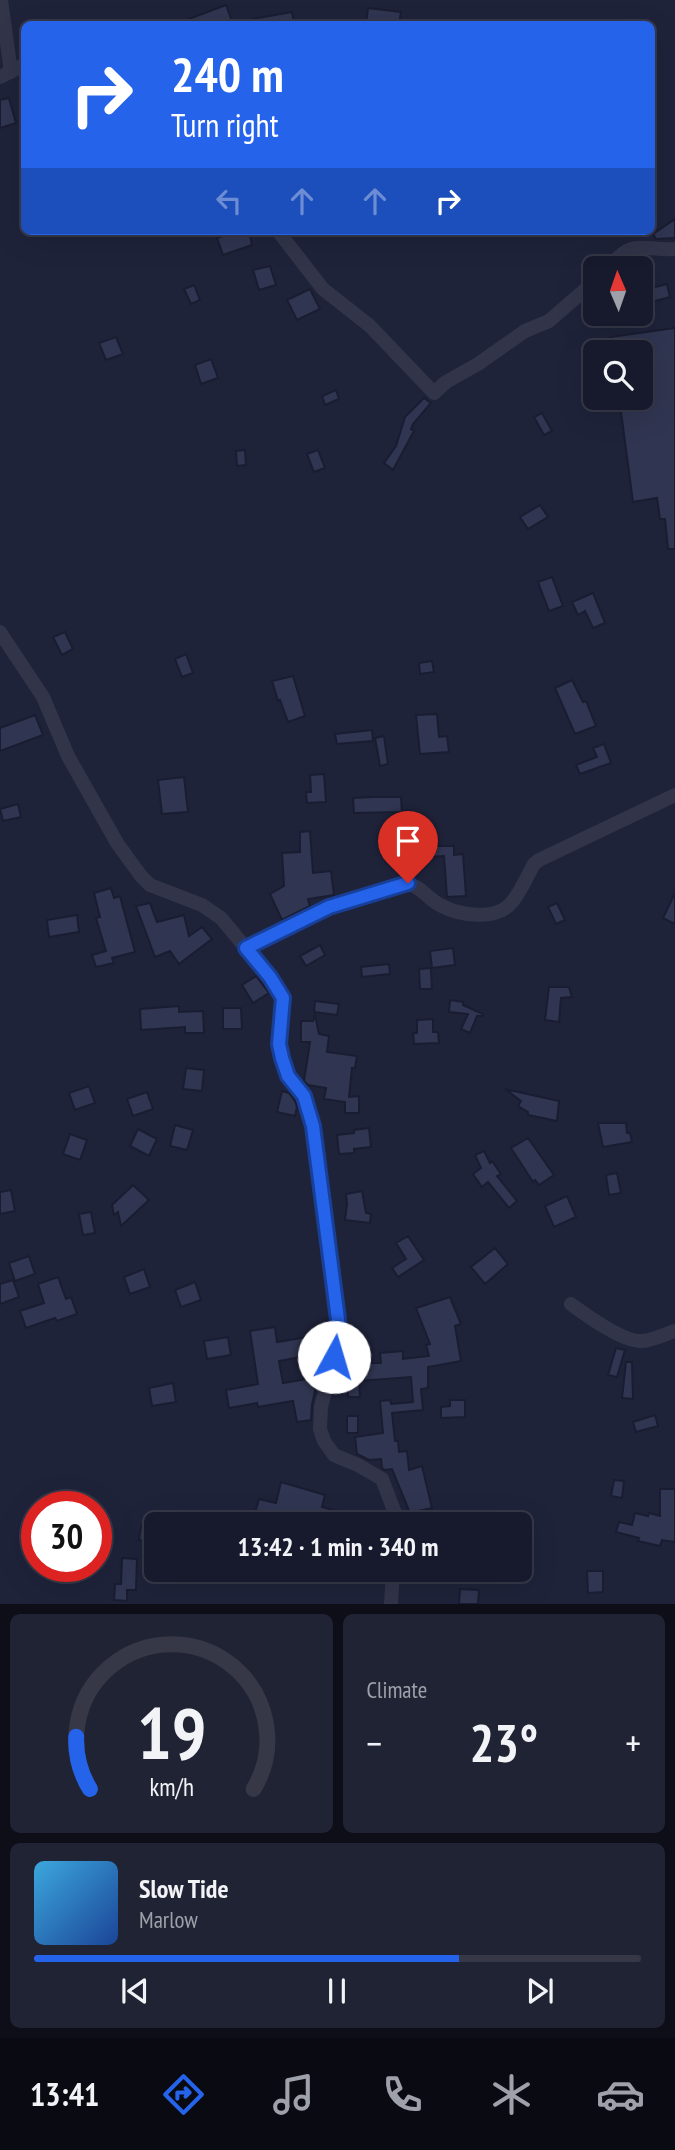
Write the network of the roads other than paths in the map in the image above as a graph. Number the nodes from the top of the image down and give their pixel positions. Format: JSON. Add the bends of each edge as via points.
{"nodes":[{"id":1,"x":1,"y":0,"type":"edge"},
{"id":2,"x":12,"y":71,"type":"edge"},
{"id":3,"x":281,"y":235,"type":"edge"},
{"id":4,"x":675,"y":249,"type":"edge"},
{"id":5,"x":618,"y":256,"type":"edge"},
{"id":6,"x":583,"y":291,"type":"edge"},
{"id":7,"x":0,"y":632,"type":"edge"},
{"id":8,"x":675,"y":795,"type":"edge"},
{"id":9,"x":246,"y":948,"type":"junction"},
{"id":10,"x":570,"y":1304,"type":"dead end"},
{"id":11,"x":675,"y":1331,"type":"edge"},
{"id":12,"x":395,"y":1512,"type":"edge"},
{"id":13,"x":392,"y":1582,"type":"edge"},
{"id":14,"x":391,"y":1604,"type":"edge"}],
"edges":[{"from":1,"to":2,"type":"street"},
{"from":3,"to":6,"type":"street","via":[[323,289],[370,326],[435,393],[525,331],[549,321]]},
{"from":4,"to":5,"type":"street","via":[[636,246]]},
{"from":7,"to":9,"type":"street","via":[[43,697],[68,755],[117,843],[141,876],[150,885],[202,905],[221,918]]},
{"from":8,"to":9,"type":"street","via":[[539,860],[512,904],[495,913],[470,915],[451,910],[404,883],[329,907]]},
{"from":9,"to":12,"type":"street","via":[[283,998],[282,1058],[288,1076],[304,1096],[313,1126],[340,1335],[321,1407],[320,1429],[334,1455],[382,1479]]},
{"from":10,"to":11,"type":"street","via":[[634,1340]]},
{"from":13,"to":14,"type":"street"}]}
